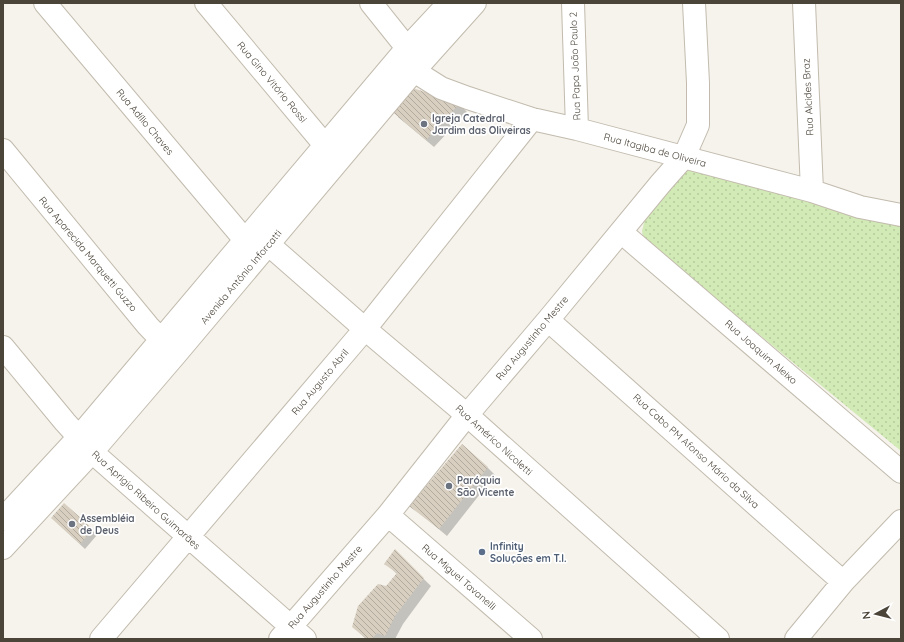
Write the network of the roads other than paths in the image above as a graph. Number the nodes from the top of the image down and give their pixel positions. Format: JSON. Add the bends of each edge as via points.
{"nodes":[{"id":1,"x":45,"y":3,"type":"edge"},
{"id":2,"x":206,"y":3,"type":"edge"},
{"id":3,"x":371,"y":3,"type":"edge"},
{"id":4,"x":449,"y":3,"type":"edge"},
{"id":5,"x":475,"y":3,"type":"edge"},
{"id":6,"x":573,"y":3,"type":"edge"},
{"id":7,"x":694,"y":3,"type":"edge"},
{"id":8,"x":804,"y":3,"type":"edge"},
{"id":9,"x":407,"y":48,"type":"junction"},
{"id":10,"x":414,"y":70,"type":"junction"},
{"id":11,"x":532,"y":119,"type":"junction"},
{"id":12,"x":577,"y":129,"type":"junction"},
{"id":13,"x":3,"y":150,"type":"edge"},
{"id":14,"x":332,"y":153,"type":"junction"},
{"id":15,"x":684,"y":157,"type":"junction"},
{"id":16,"x":812,"y":191,"type":"junction"},
{"id":17,"x":901,"y":215,"type":"edge"},
{"id":18,"x":621,"y":232,"type":"junction"},
{"id":19,"x":245,"y":240,"type":"junction"},
{"id":20,"x":268,"y":244,"type":"junction"},
{"id":21,"x":548,"y":320,"type":"junction"},
{"id":22,"x":365,"y":329,"type":"junction"},
{"id":23,"x":3,"y":347,"type":"edge"},
{"id":24,"x":169,"y":347,"type":"junction"},
{"id":25,"x":467,"y":414,"type":"junction"},
{"id":26,"x":85,"y":445,"type":"junction"},
{"id":27,"x":901,"y":472,"type":"edge"},
{"id":28,"x":388,"y":515,"type":"junction"},
{"id":29,"x":3,"y":519,"type":"edge"},
{"id":30,"x":901,"y":521,"type":"edge"},
{"id":31,"x":188,"y":538,"type":"junction"},
{"id":32,"x":5,"y":543,"type":"edge"},
{"id":33,"x":843,"y":582,"type":"junction"},
{"id":34,"x":292,"y":635,"type":"edge"},
{"id":35,"x":102,"y":639,"type":"edge"},
{"id":36,"x":531,"y":639,"type":"edge"},
{"id":37,"x":718,"y":639,"type":"edge"},
{"id":38,"x":796,"y":639,"type":"edge"}],
"edges":[{"from":1,"to":19,"type":"street","name":"Rua Adílio Chaves"},
{"from":2,"to":14,"type":"street","name":"Rua Gino Vitório Rossi"},
{"from":3,"to":9,"type":"street"},
{"from":4,"to":9,"type":"street","name":"Avenida Antônio Inforcatti"},
{"from":5,"to":10,"type":"street","name":"Avenida Antônio Inforcatti"},
{"from":6,"to":12,"type":"street","name":"Rua Papa João Paulo 2"},
{"from":7,"to":15,"type":"street","name":"Rua Augustinho Mestre","via":[[698,125]]},
{"from":8,"to":16,"type":"street","name":"Rua Alcides Braz"},
{"from":9,"to":10,"type":"street"},
{"from":9,"to":14,"type":"street","name":"Avenida Antônio Inforcatti"},
{"from":10,"to":11,"type":"street","name":"Rua Itagiba de Oliveira","via":[[441,88]]},
{"from":10,"to":14,"type":"street","name":"Avenida Antônio Inforcatti"},
{"from":11,"to":12,"type":"street","name":"Rua Itagiba de Oliveira"},
{"from":11,"to":22,"type":"street","name":"Rua Augusto Abril"},
{"from":12,"to":15,"type":"street","name":"Rua Itagiba de Oliveira"},
{"from":13,"to":24,"type":"street","name":"Rua Aparecida Marquetti Guzzo","via":[[148,326]]},
{"from":14,"to":19,"type":"street","name":"Avenida Antônio Inforcatti"},
{"from":14,"to":20,"type":"street","name":"Avenida Antônio Inforcatti"},
{"from":15,"to":16,"type":"street","name":"Rua Itagiba de Oliveira"},
{"from":15,"to":18,"type":"street","name":"Rua Augustinho Mestre"},
{"from":16,"to":17,"type":"street","name":"Rua Itagiba de Oliveira","via":[[860,207]]},
{"from":18,"to":21,"type":"street","name":"Rua Augustinho Mestre"},
{"from":18,"to":27,"type":"street","name":"Rua Joaquim Aleixo"},
{"from":19,"to":24,"type":"street","name":"Avenida Antônio Inforcatti"},
{"from":20,"to":22,"type":"street","name":"Rua Américo Nicoletti"},
{"from":20,"to":24,"type":"street","name":"Avenida Antônio Inforcatti"},
{"from":21,"to":25,"type":"street","name":"Rua Augustinho Mestre"},
{"from":21,"to":33,"type":"street","name":"Rua Cabo PM Afonso Mário da Silva"},
{"from":22,"to":25,"type":"street","name":"Rua Américo Nicoletti"},
{"from":22,"to":31,"type":"street","name":"Rua Augusto Abril"},
{"from":23,"to":26,"type":"street","name":"Rua Aprigio Ribeiro Guimarães"},
{"from":24,"to":26,"type":"street","name":"Avenida Antônio Inforcatti"},
{"from":25,"to":28,"type":"street","name":"Rua Augustinho Mestre"},
{"from":25,"to":37,"type":"street","name":"Rua Américo Nicoletti"},
{"from":26,"to":29,"type":"street","name":"Avenida Antônio Inforcatti"},
{"from":26,"to":31,"type":"street","name":"Rua Aprigio Ribeiro Guimarães"},
{"from":26,"to":32,"type":"street","name":"Avenida Antônio Inforcatti"},
{"from":28,"to":34,"type":"street","name":"Rua Augustinho Mestre"},
{"from":28,"to":36,"type":"street","name":"Rua Miguel Tavanelli"},
{"from":30,"to":33,"type":"street"},
{"from":31,"to":34,"type":"street","name":"Rua Aprigio Ribeiro Guimarães"},
{"from":31,"to":35,"type":"street","name":"Rua Augusto Abril"},
{"from":33,"to":38,"type":"street"}]}
